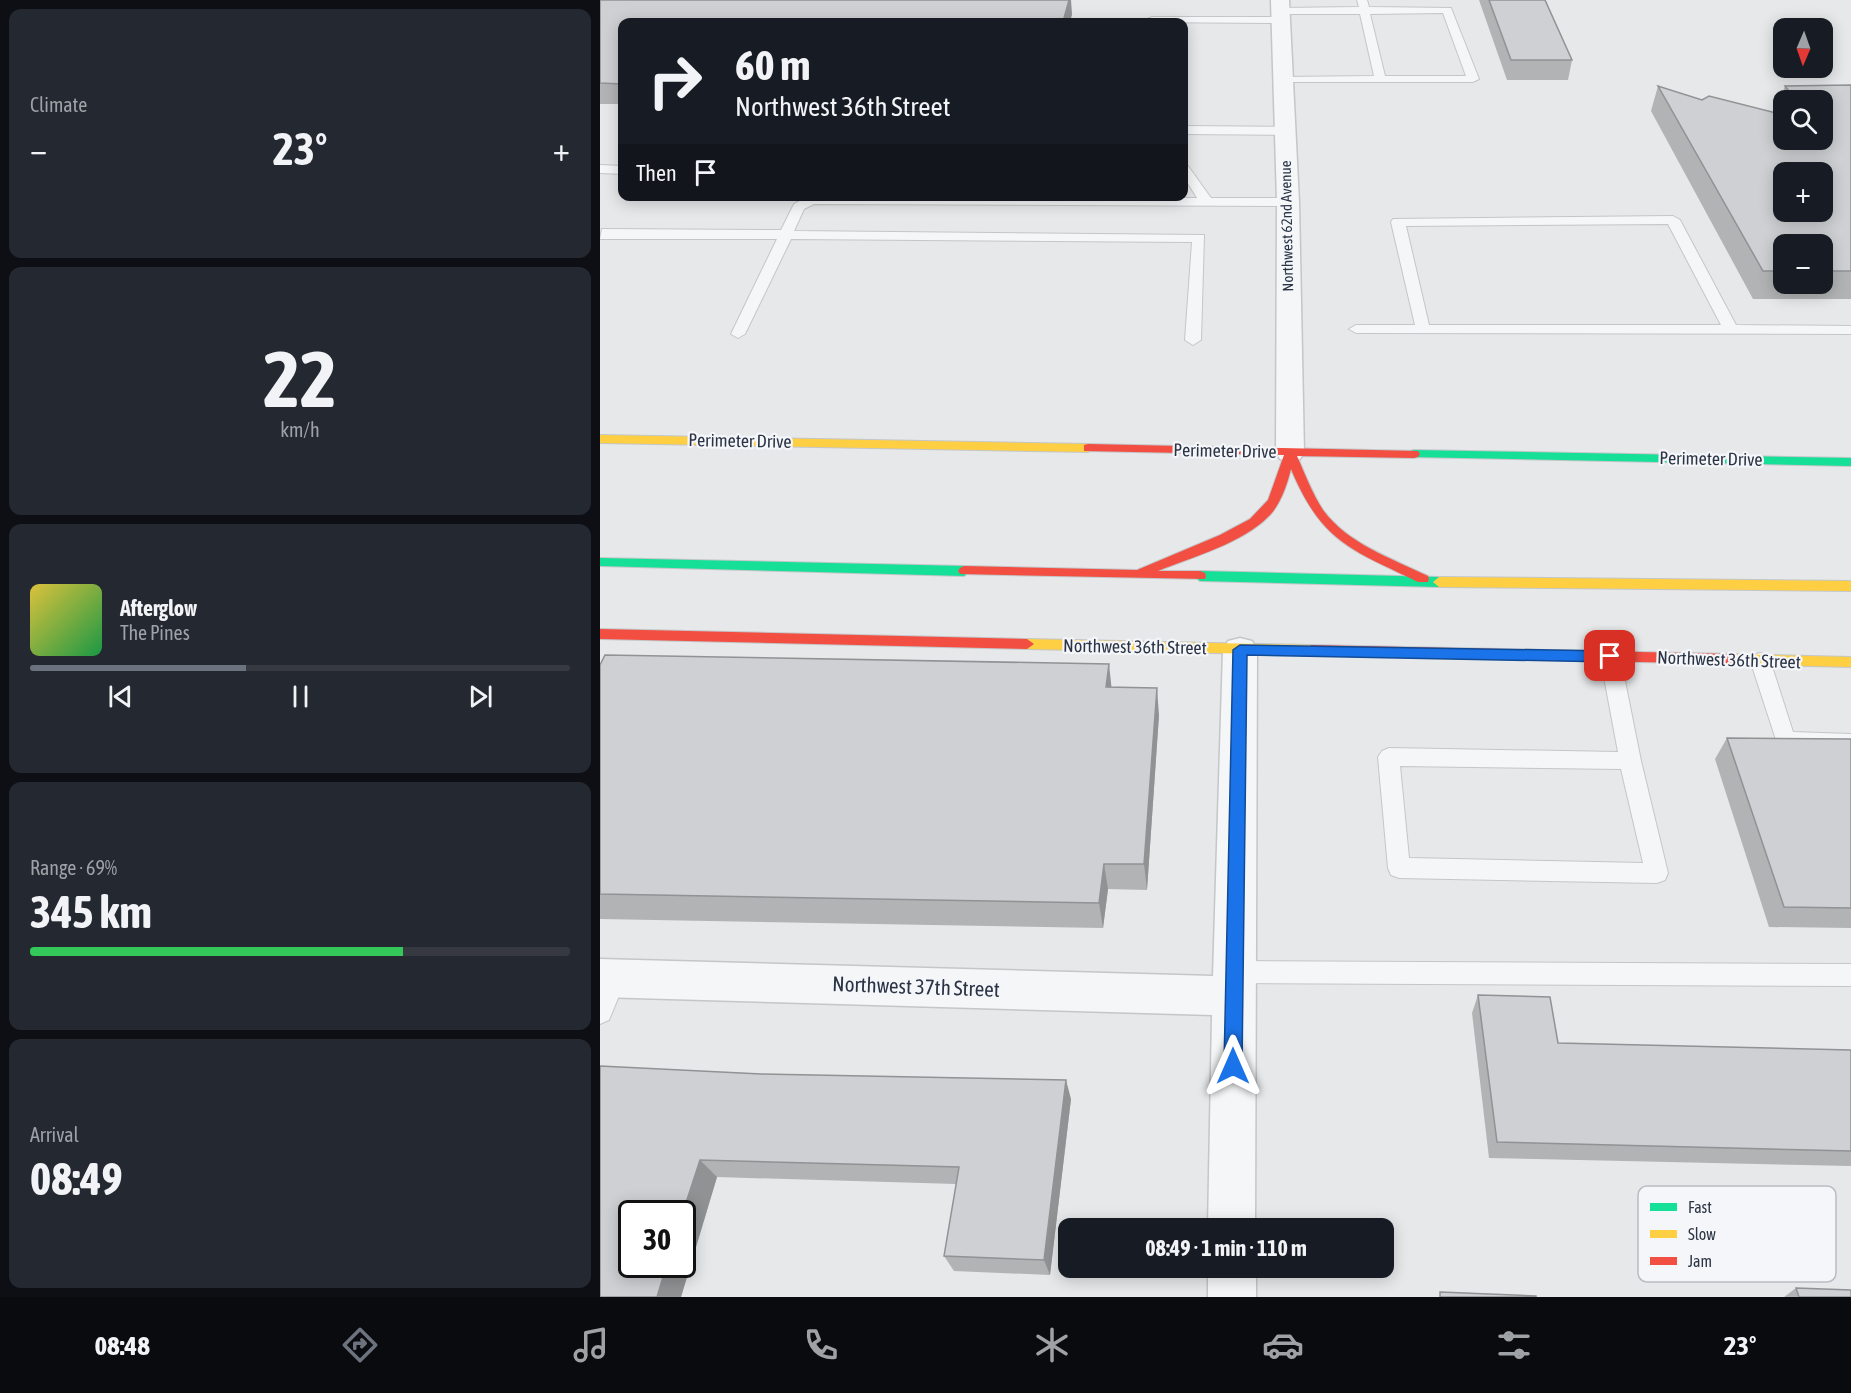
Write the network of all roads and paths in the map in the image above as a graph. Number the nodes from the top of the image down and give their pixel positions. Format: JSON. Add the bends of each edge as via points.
{"nodes":[{"id":1,"x":1363,"y":5,"type":"edge"},
{"id":2,"x":1445,"y":5,"type":"edge"},
{"id":3,"x":1280,"y":10,"type":"edge"},
{"id":4,"x":1178,"y":18,"type":"edge"},
{"id":5,"x":1380,"y":79,"type":"junction"},
{"id":6,"x":1283,"y":80,"type":"junction"},
{"id":7,"x":1188,"y":130,"type":"edge"},
{"id":8,"x":1285,"y":131,"type":"junction"},
{"id":9,"x":600,"y":169,"type":"edge"},
{"id":10,"x":618,"y":170,"type":"edge"},
{"id":11,"x":1188,"y":175,"type":"edge"},
{"id":12,"x":815,"y":201,"type":"edge"},
{"id":13,"x":1078,"y":201,"type":"edge"},
{"id":14,"x":1207,"y":202,"type":"junction"},
{"id":15,"x":1288,"y":202,"type":"junction"},
{"id":16,"x":785,"y":234,"type":"junction"},
{"id":17,"x":600,"y":235,"type":"edge"},
{"id":18,"x":1356,"y":329,"type":"dead end"},
{"id":19,"x":1423,"y":329,"type":"junction"},
{"id":20,"x":1731,"y":330,"type":"junction"},
{"id":21,"x":1851,"y":330,"type":"edge"},
{"id":22,"x":738,"y":334,"type":"dead end"},
{"id":23,"x":1193,"y":340,"type":"dead end"},
{"id":24,"x":600,"y":439,"type":"edge"},
{"id":25,"x":1290,"y":453,"type":"junction"},
{"id":26,"x":1851,"y":462,"type":"edge"},
{"id":27,"x":600,"y":562,"type":"edge"},
{"id":28,"x":1134,"y":575,"type":"junction"},
{"id":29,"x":1430,"y":582,"type":"junction"},
{"id":30,"x":1851,"y":586,"type":"edge"},
{"id":31,"x":600,"y":634,"type":"edge"},
{"id":32,"x":1240,"y":650,"type":"junction"},
{"id":33,"x":1610,"y":656,"type":"junction"},
{"id":34,"x":1760,"y":660,"type":"junction"},
{"id":35,"x":1851,"y":662,"type":"edge"},
{"id":36,"x":1851,"y":742,"type":"edge"},
{"id":37,"x":1630,"y":762,"type":"junction"},
{"id":38,"x":1851,"y":975,"type":"edge"},
{"id":39,"x":1233,"y":984,"type":"junction"},
{"id":40,"x":605,"y":990,"type":"edge"},
{"id":41,"x":1232,"y":1218,"type":"edge"},
{"id":42,"x":1232,"y":1278,"type":"edge"},
{"id":43,"x":1232,"y":1297,"type":"edge"}],
"edges":[{"from":1,"to":2,"type":"lane"},
{"from":1,"to":3,"type":"lane"},
{"from":1,"to":5,"type":"lane"},
{"from":2,"to":5,"type":"lane","via":[[1473,79]]},
{"from":3,"to":4,"type":"lane"},
{"from":3,"to":6,"type":"street","name":"Northwest 62nd Avenue"},
{"from":5,"to":6,"type":"lane"},
{"from":6,"to":8,"type":"street","name":"Northwest 62nd Avenue"},
{"from":7,"to":8,"type":"lane"},
{"from":8,"to":15,"type":"street","name":"Northwest 62nd Avenue"},
{"from":9,"to":10,"type":"lane"},
{"from":11,"to":14,"type":"lane"},
{"from":12,"to":16,"type":"lane","via":[[799,207]]},
{"from":13,"to":14,"type":"lane"},
{"from":14,"to":15,"type":"lane"},
{"from":15,"to":25,"type":"street","name":"Northwest 62nd Avenue"},
{"from":16,"to":17,"type":"lane"},
{"from":16,"to":22,"type":"lane"},
{"from":16,"to":23,"type":"lane","via":[[1199,238]]},
{"from":18,"to":19,"type":"lane"},
{"from":19,"to":20,"type":"lane"},
{"from":19,"to":20,"type":"lane","via":[[1398,222],[1673,220]]},
{"from":20,"to":21,"type":"lane"},
{"from":24,"to":25,"type":"main road","name":"Perimeter Drive"},
{"from":25,"to":26,"type":"main road","name":"Perimeter Drive"},
{"from":25,"to":28,"type":"main road","via":[[1273,502],[1263,516],[1245,528]]},
{"from":25,"to":29,"type":"main road","via":[[1330,526]]},
{"from":27,"to":28,"type":"main road"},
{"from":28,"to":29,"type":"main road"},
{"from":29,"to":30,"type":"main road"},
{"from":31,"to":32,"type":"main road","name":"Northwest 36th Street"},
{"from":32,"to":33,"type":"main road","name":"Northwest 36th Street"},
{"from":32,"to":39,"type":"street"},
{"from":33,"to":34,"type":"main road","name":"Northwest 36th Street"},
{"from":33,"to":37,"type":"lane"},
{"from":34,"to":35,"type":"main road","name":"Northwest 36th Street"},
{"from":34,"to":36,"type":"lane","via":[[1785,740]]},
{"from":37,"to":37,"type":"lane","via":[[1389,757],[1399,868],[1657,873]]},
{"from":38,"to":39,"type":"lane"},
{"from":39,"to":40,"type":"street","name":"Northwest 37th Street"},
{"from":39,"to":41,"type":"street"},
{"from":42,"to":43,"type":"street"}]}
